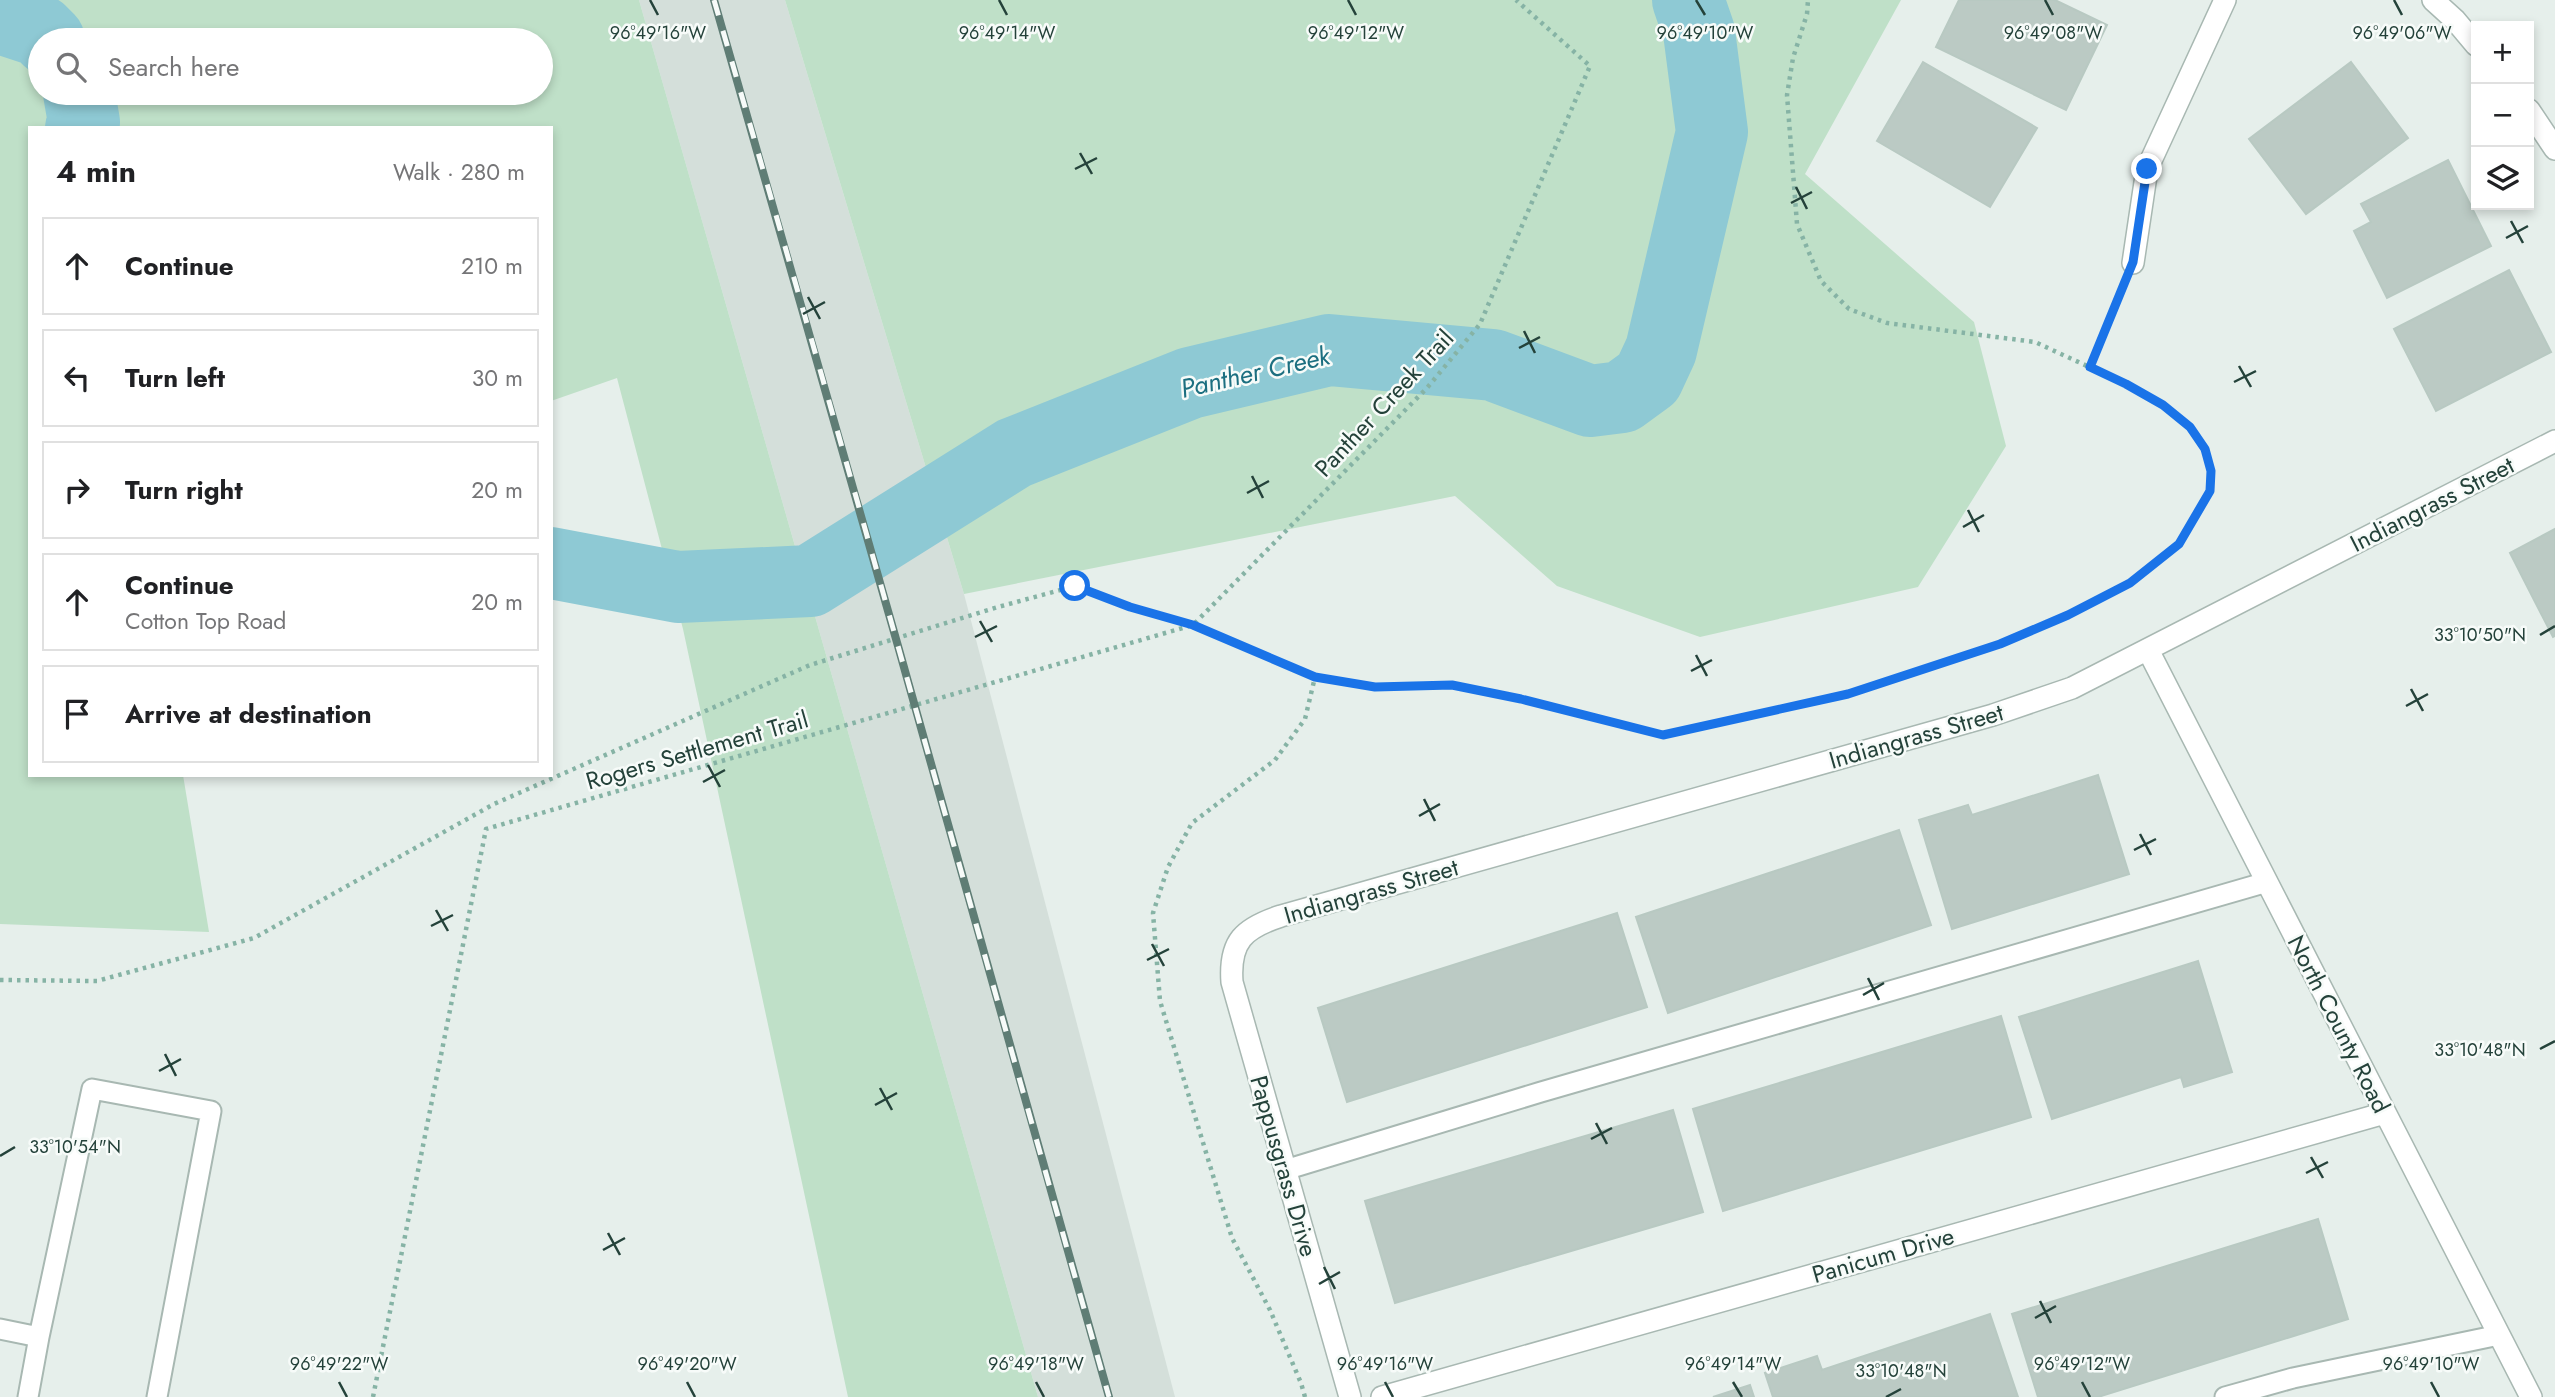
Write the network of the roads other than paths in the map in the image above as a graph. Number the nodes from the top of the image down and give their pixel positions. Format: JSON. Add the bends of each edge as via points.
{"nodes":[{"id":1,"x":2225,"y":0,"type":"edge"},
{"id":2,"x":2433,"y":0,"type":"edge"},
{"id":3,"x":2471,"y":39,"type":"edge"},
{"id":4,"x":2534,"y":118,"type":"edge"},
{"id":5,"x":2555,"y":149,"type":"edge"},
{"id":6,"x":2133,"y":262,"type":"road end"},
{"id":7,"x":2555,"y":441,"type":"edge"},
{"id":8,"x":2148,"y":650,"type":"junction"},
{"id":9,"x":2267,"y":882,"type":"junction"},
{"id":10,"x":1241,"y":936,"type":"joint"},
{"id":11,"x":2385,"y":1113,"type":"junction"},
{"id":12,"x":1285,"y":1170,"type":"junction"},
{"id":13,"x":0,"y":1329,"type":"edge"},
{"id":14,"x":2499,"y":1335,"type":"junction"},
{"id":15,"x":39,"y":1337,"type":"junction"},
{"id":16,"x":28,"y":1397,"type":"edge"},
{"id":17,"x":157,"y":1397,"type":"edge"},
{"id":18,"x":1350,"y":1397,"type":"edge"},
{"id":19,"x":1382,"y":1397,"type":"edge"},
{"id":20,"x":2225,"y":1397,"type":"edge"},
{"id":21,"x":2530,"y":1397,"type":"edge"}],
"edges":[{"from":1,"to":6,"type":"street","via":[[2147,169]]},
{"from":2,"to":3,"type":"street"},
{"from":4,"to":5,"type":"street"},
{"from":7,"to":8,"type":"street","name":"Indiangrass Street"},
{"from":8,"to":9,"type":"street","name":"North County Road"},
{"from":8,"to":10,"type":"street","name":"Indiangrass Street","via":[[2072,688],[1993,715],[1281,915]]},
{"from":9,"to":11,"type":"street","name":"North County Road"},
{"from":9,"to":12,"type":"lane","via":[[1541,1091]]},
{"from":10,"to":12,"type":"street","name":"Pappusgrass Drive","via":[[1232,958],[1232,982]]},
{"from":11,"to":14,"type":"street","name":"North County Road"},
{"from":11,"to":19,"type":"street","name":"Panicum Drive"},
{"from":12,"to":18,"type":"street","name":"Pappusgrass Drive"},
{"from":13,"to":15,"type":"lane"},
{"from":14,"to":20,"type":"lane","via":[[2293,1378]]},
{"from":14,"to":21,"type":"street","name":"North County Road"},
{"from":15,"to":16,"type":"lane"},
{"from":15,"to":17,"type":"lane","via":[[92,1089],[211,1111]]}]}
